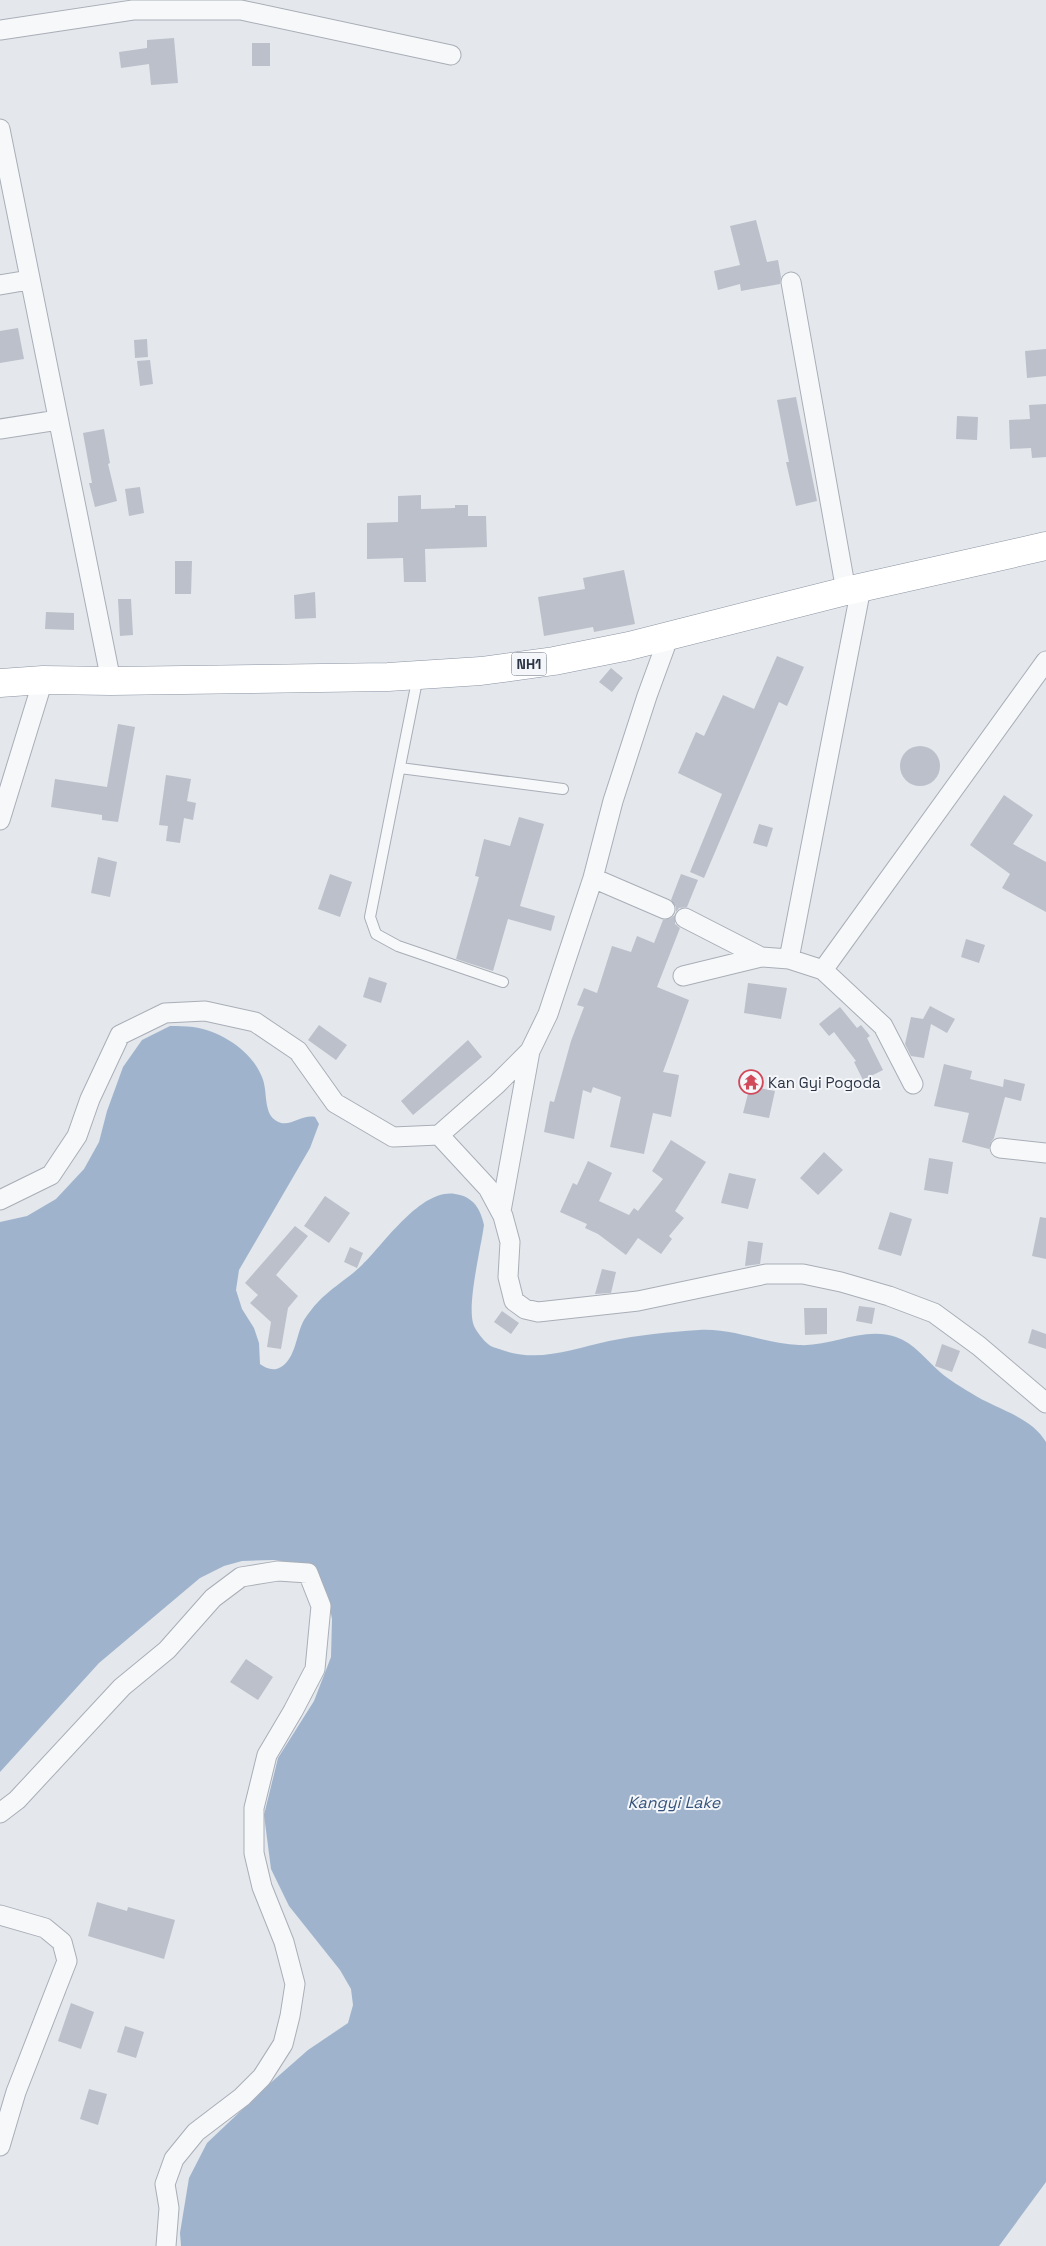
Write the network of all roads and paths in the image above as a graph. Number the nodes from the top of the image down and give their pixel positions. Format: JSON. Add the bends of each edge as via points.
{"nodes":[{"id":1,"x":0,"y":30,"type":"edge"},
{"id":2,"x":451,"y":55,"type":"dead end"},
{"id":3,"x":0,"y":129,"type":"edge"},
{"id":4,"x":3,"y":162,"type":"edge"},
{"id":5,"x":30,"y":280,"type":"junction"},
{"id":6,"x":791,"y":282,"type":"dead end"},
{"id":7,"x":0,"y":285,"type":"edge"},
{"id":8,"x":58,"y":420,"type":"junction"},
{"id":9,"x":0,"y":429,"type":"edge"},
{"id":10,"x":1046,"y":546,"type":"edge"},
{"id":11,"x":854,"y":590,"type":"junction"},
{"id":12,"x":669,"y":636,"type":"junction"},
{"id":13,"x":1046,"y":660,"type":"edge"},
{"id":14,"x":418,"y":675,"type":"junction"},
{"id":15,"x":43,"y":680,"type":"junction"},
{"id":16,"x":111,"y":681,"type":"junction"},
{"id":17,"x":0,"y":682,"type":"edge"},
{"id":18,"x":400,"y":768,"type":"junction"},
{"id":19,"x":563,"y":789,"type":"dead end"},
{"id":20,"x":0,"y":820,"type":"edge"},
{"id":21,"x":592,"y":878,"type":"junction"},
{"id":22,"x":665,"y":909,"type":"dead end"},
{"id":23,"x":685,"y":918,"type":"dead end"},
{"id":24,"x":761,"y":957,"type":"junction"},
{"id":25,"x":789,"y":959,"type":"junction"},
{"id":26,"x":823,"y":970,"type":"junction"},
{"id":27,"x":683,"y":976,"type":"dead end"},
{"id":28,"x":503,"y":982,"type":"dead end"},
{"id":29,"x":530,"y":1051,"type":"junction"},
{"id":30,"x":913,"y":1084,"type":"dead end"},
{"id":31,"x":439,"y":1135,"type":"junction"},
{"id":32,"x":1000,"y":1148,"type":"dead end"},
{"id":33,"x":1046,"y":1153,"type":"edge"},
{"id":34,"x":0,"y":1200,"type":"edge"},
{"id":35,"x":501,"y":1211,"type":"junction"},
{"id":36,"x":1046,"y":1403,"type":"edge"},
{"id":37,"x":0,"y":1813,"type":"edge"},
{"id":38,"x":0,"y":1915,"type":"edge"},
{"id":39,"x":0,"y":2146,"type":"edge"},
{"id":40,"x":166,"y":2246,"type":"edge"}],
"edges":[{"from":1,"to":2,"type":"street","via":[[133,10],[241,10]]},
{"from":3,"to":4,"type":"street"},
{"from":4,"to":5,"type":"street"},
{"from":5,"to":7,"type":"street"},
{"from":5,"to":8,"type":"street"},
{"from":6,"to":11,"type":"street"},
{"from":8,"to":9,"type":"street"},
{"from":8,"to":16,"type":"street"},
{"from":10,"to":11,"type":"highway","number":"NH1"},
{"from":11,"to":12,"type":"highway","number":"NH1"},
{"from":11,"to":25,"type":"street"},
{"from":12,"to":14,"type":"highway","number":"NH1","via":[[554,661]]},
{"from":12,"to":21,"type":"street","via":[[613,801]]},
{"from":13,"to":26,"type":"street"},
{"from":14,"to":16,"type":"highway","number":"NH1"},
{"from":14,"to":18,"type":"lane"},
{"from":15,"to":16,"type":"highway","number":"NH1"},
{"from":15,"to":17,"type":"highway","number":"NH1"},
{"from":15,"to":20,"type":"street"},
{"from":18,"to":19,"type":"lane"},
{"from":18,"to":28,"type":"lane","via":[[370,918],[376,934],[398,946]]},
{"from":21,"to":22,"type":"street"},
{"from":21,"to":29,"type":"street","via":[[548,1014]]},
{"from":23,"to":24,"type":"street"},
{"from":24,"to":25,"type":"street"},
{"from":24,"to":27,"type":"street"},
{"from":25,"to":26,"type":"street"},
{"from":26,"to":30,"type":"street","via":[[882,1026]]},
{"from":29,"to":31,"type":"street"},
{"from":29,"to":35,"type":"street"},
{"from":31,"to":34,"type":"street","via":[[393,1137],[334,1103],[298,1051],[256,1022],[205,1011],[165,1012],[120,1035],[90,1099],[77,1136],[51,1175]]},
{"from":31,"to":35,"type":"street","via":[[488,1188]]},
{"from":32,"to":33,"type":"street"},
{"from":35,"to":36,"type":"street","via":[[510,1242],[508,1277],[514,1301],[525,1309],[538,1312],[638,1301],[766,1274],[803,1274],[889,1296],[934,1313]]},
{"from":37,"to":40,"type":"street","via":[[17,1800],[122,1688],[167,1650],[213,1598],[241,1577],[278,1571],[308,1572],[321,1606],[315,1669],[266,1755],[254,1808],[254,1853],[262,1887],[284,1942],[295,1984],[290,2016],[283,2044],[262,2077],[242,2097],[196,2132],[174,2159],[165,2184],[169,2208]]},
{"from":38,"to":39,"type":"street","via":[[45,1928],[62,1942],[67,1961],[16,2092]]}]}
